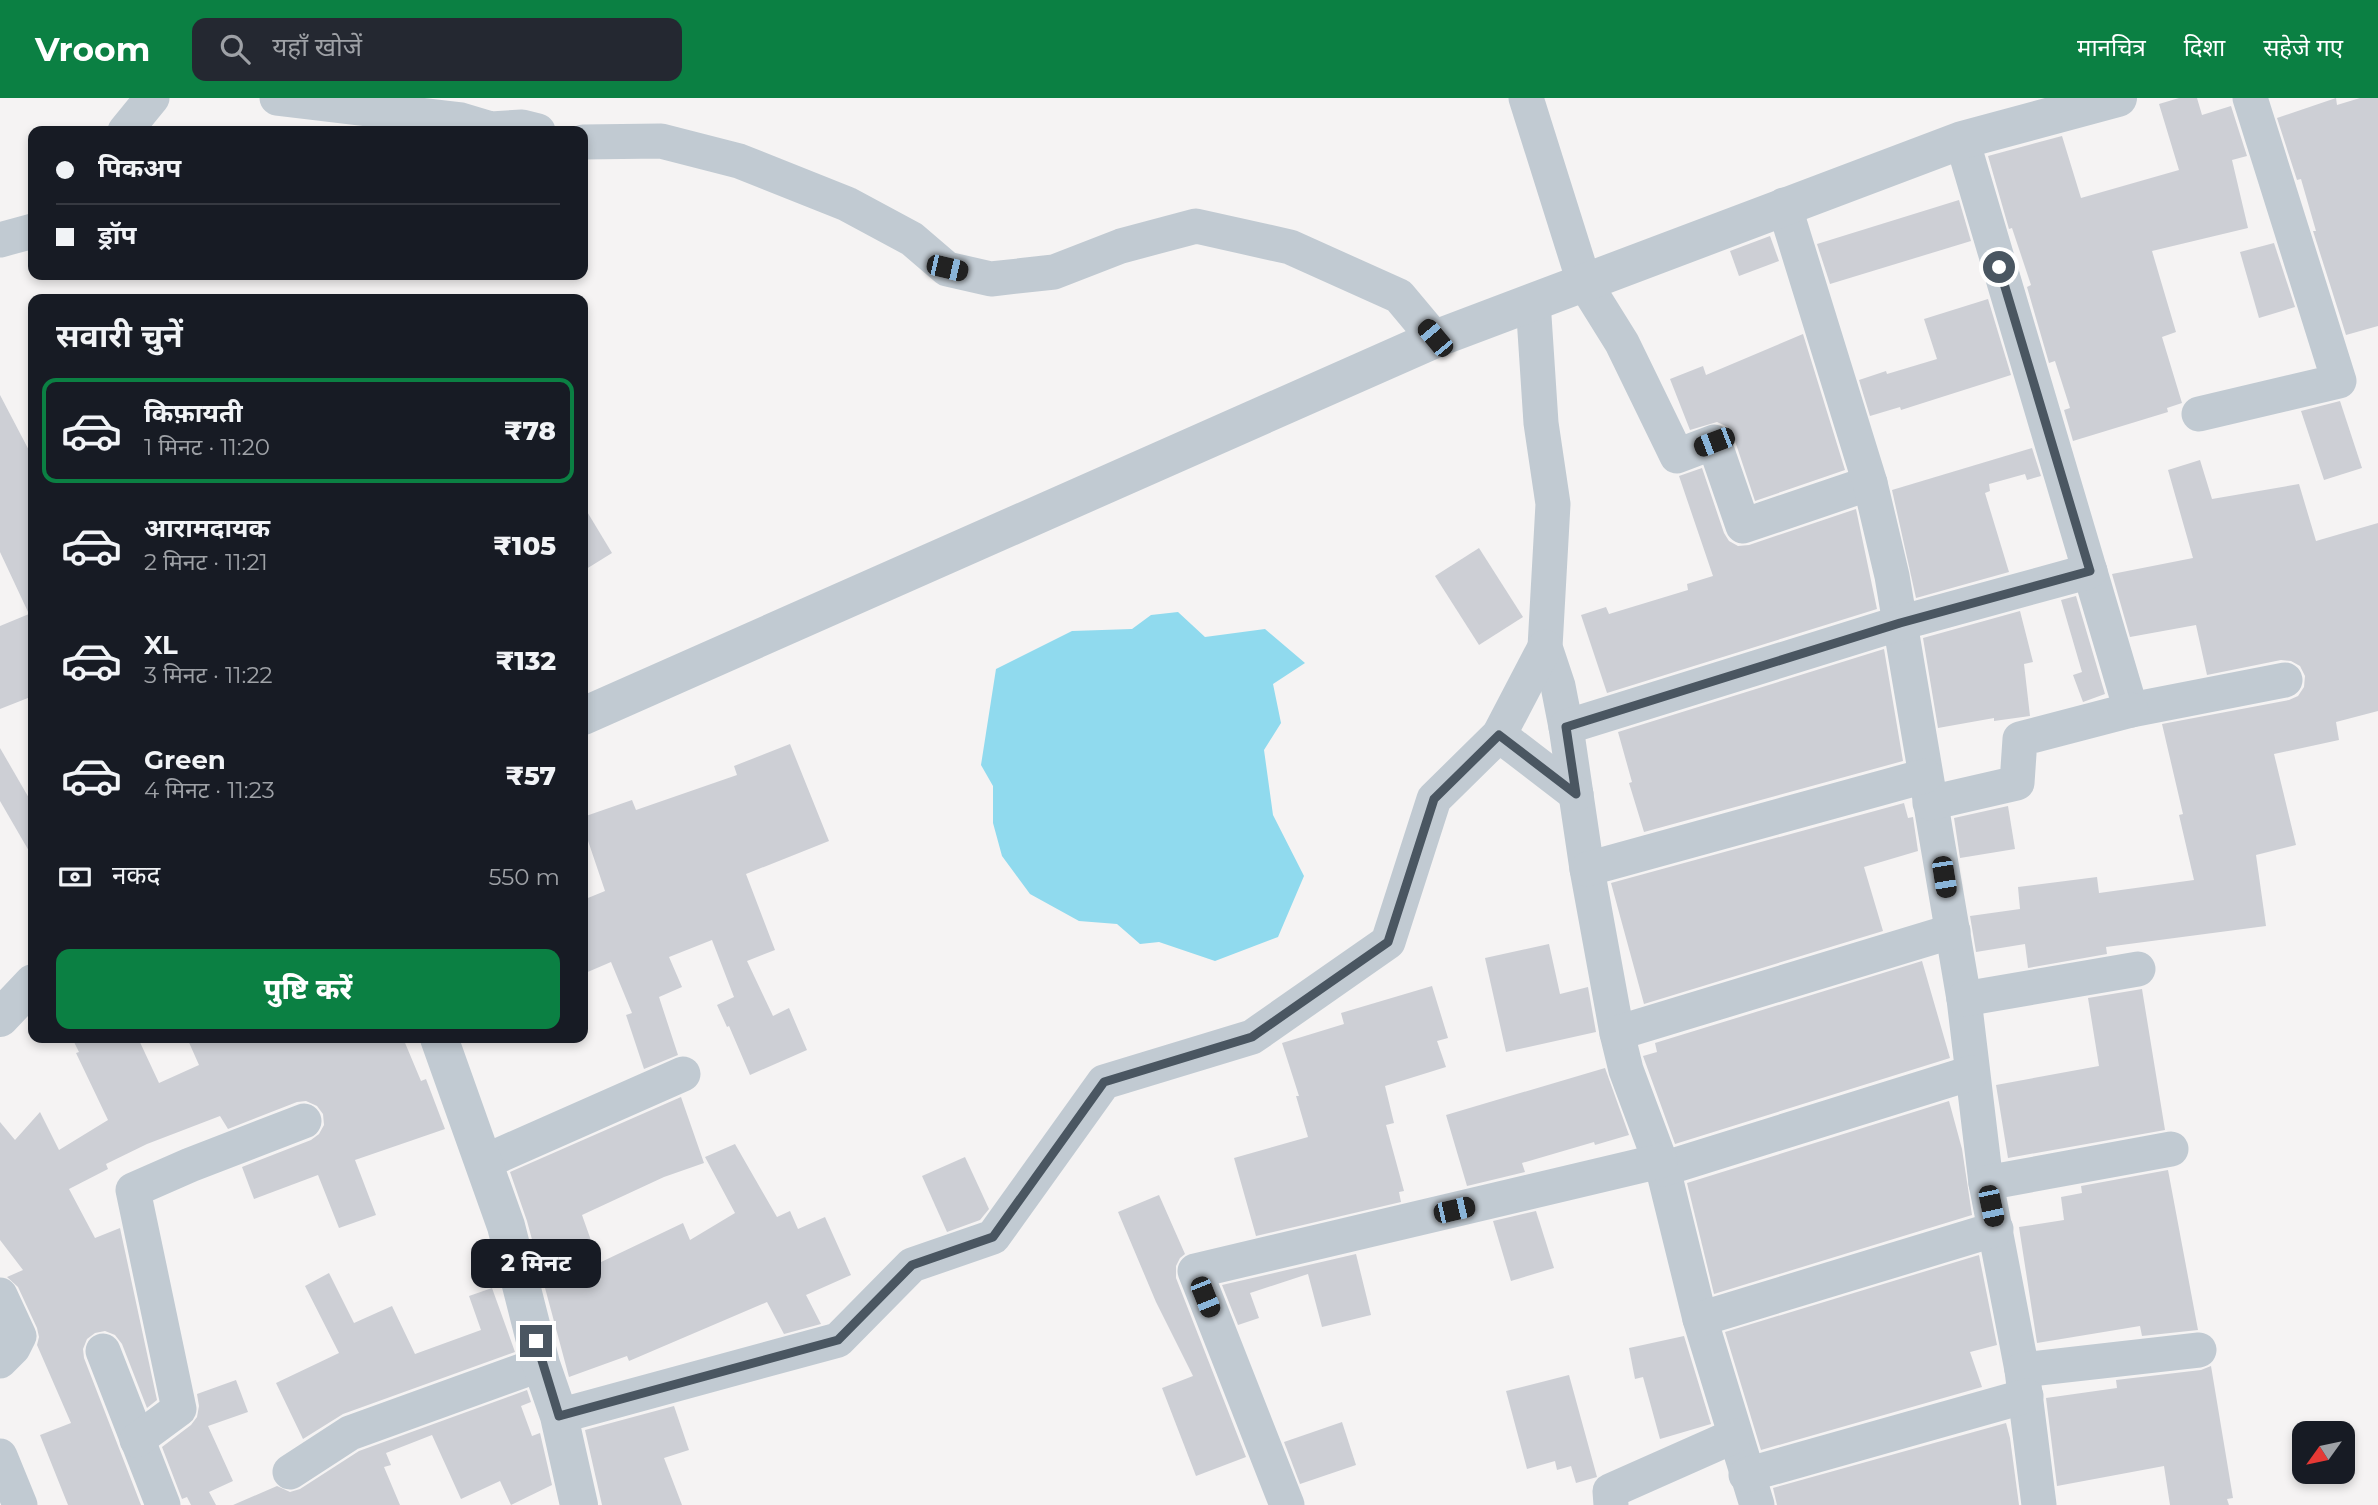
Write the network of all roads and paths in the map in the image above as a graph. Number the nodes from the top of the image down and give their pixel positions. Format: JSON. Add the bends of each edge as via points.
{"nodes":[{"id":1,"x":152,"y":98,"type":"edge"},
{"id":2,"x":277,"y":98,"type":"edge"},
{"id":3,"x":1526,"y":98,"type":"edge"},
{"id":4,"x":2118,"y":98,"type":"edge"},
{"id":5,"x":2250,"y":98,"type":"edge"},
{"id":6,"x":129,"y":126,"type":"edge"},
{"id":7,"x":481,"y":126,"type":"edge"},
{"id":8,"x":1962,"y":140,"type":"junction"},
{"id":9,"x":588,"y":142,"type":"edge"},
{"id":10,"x":1784,"y":205,"type":"junction"},
{"id":11,"x":28,"y":232,"type":"edge"},
{"id":12,"x":0,"y":240,"type":"edge"},
{"id":13,"x":1584,"y":282,"type":"junction"},
{"id":14,"x":1533,"y":301,"type":"junction"},
{"id":15,"x":1435,"y":338,"type":"junction"},
{"id":16,"x":2199,"y":414,"type":"dead end"},
{"id":17,"x":1870,"y":483,"type":"junction"},
{"id":18,"x":2090,"y":571,"type":"junction"},
{"id":19,"x":1900,"y":623,"type":"junction"},
{"id":20,"x":1545,"y":647,"type":"junction"},
{"id":21,"x":2285,"y":680,"type":"dead end"},
{"id":22,"x":2131,"y":710,"type":"junction"},
{"id":23,"x":588,"y":714,"type":"edge"},
{"id":24,"x":1566,"y":727,"type":"junction"},
{"id":25,"x":1499,"y":735,"type":"junction"},
{"id":26,"x":1928,"y":789,"type":"junction"},
{"id":27,"x":1576,"y":794,"type":"junction"},
{"id":28,"x":1587,"y":869,"type":"junction"},
{"id":29,"x":1953,"y":932,"type":"junction"},
{"id":30,"x":2138,"y":969,"type":"dead end"},
{"id":31,"x":28,"y":988,"type":"edge"},
{"id":32,"x":1964,"y":999,"type":"junction"},
{"id":33,"x":0,"y":1018,"type":"edge"},
{"id":34,"x":1617,"y":1033,"type":"junction"},
{"id":35,"x":441,"y":1043,"type":"edge"},
{"id":36,"x":1971,"y":1073,"type":"junction"},
{"id":37,"x":683,"y":1074,"type":"dead end"},
{"id":38,"x":304,"y":1121,"type":"dead end"},
{"id":39,"x":2171,"y":1149,"type":"dead end"},
{"id":40,"x":484,"y":1162,"type":"junction"},
{"id":41,"x":1661,"y":1165,"type":"junction"},
{"id":42,"x":1986,"y":1183,"type":"junction"},
{"id":43,"x":1996,"y":1229,"type":"junction"},
{"id":44,"x":0,"y":1294,"type":"edge"},
{"id":45,"x":1700,"y":1319,"type":"junction"},
{"id":46,"x":2199,"y":1350,"type":"dead end"},
{"id":47,"x":103,"y":1351,"type":"dead end"},
{"id":48,"x":0,"y":1361,"type":"edge"},
{"id":49,"x":541,"y":1364,"type":"junction"},
{"id":50,"x":2024,"y":1383,"type":"junction"},
{"id":51,"x":559,"y":1416,"type":"junction"},
{"id":52,"x":1734,"y":1436,"type":"junction"},
{"id":53,"x":137,"y":1440,"type":"junction"},
{"id":54,"x":0,"y":1456,"type":"edge"},
{"id":55,"x":290,"y":1472,"type":"dead end"},
{"id":56,"x":1752,"y":1490,"type":"edge"},
{"id":57,"x":20,"y":1505,"type":"edge"},
{"id":58,"x":163,"y":1505,"type":"edge"},
{"id":59,"x":579,"y":1505,"type":"edge"},
{"id":60,"x":1287,"y":1505,"type":"edge"},
{"id":61,"x":1612,"y":1505,"type":"edge"},
{"id":62,"x":2039,"y":1505,"type":"edge"}],
"edges":[{"from":1,"to":6,"type":"street"},
{"from":2,"to":7,"type":"street"},
{"from":3,"to":13,"type":"street"},
{"from":4,"to":8,"type":"street"},
{"from":5,"to":16,"type":"street","via":[[2339,381]]},
{"from":8,"to":10,"type":"street"},
{"from":8,"to":18,"type":"street"},
{"from":9,"to":15,"type":"street","via":[[661,141],[739,161],[847,204],[912,239],[947,268],[990,279],[1054,272],[1121,246],[1196,226],[1290,247],[1399,296]]},
{"from":10,"to":13,"type":"street"},
{"from":10,"to":17,"type":"street"},
{"from":11,"to":12,"type":"street"},
{"from":13,"to":14,"type":"street"},
{"from":13,"to":17,"type":"street","via":[[1622,343],[1677,456],[1714,442],[1743,526]]},
{"from":14,"to":15,"type":"street"},
{"from":14,"to":20,"type":"street","via":[[1541,423],[1553,504]]},
{"from":15,"to":23,"type":"street"},
{"from":17,"to":19,"type":"street"},
{"from":18,"to":19,"type":"street"},
{"from":18,"to":22,"type":"street"},
{"from":19,"to":24,"type":"street"},
{"from":19,"to":26,"type":"street"},
{"from":20,"to":24,"type":"street"},
{"from":20,"to":25,"type":"street"},
{"from":21,"to":22,"type":"street"},
{"from":22,"to":26,"type":"street","via":[[2020,739],[2017,783]]},
{"from":24,"to":27,"type":"street"},
{"from":25,"to":27,"type":"street"},
{"from":25,"to":51,"type":"street","via":[[1434,799],[1388,942],[1252,1037],[1104,1082],[993,1237],[912,1265],[838,1340]]},
{"from":26,"to":28,"type":"street"},
{"from":26,"to":29,"type":"street"},
{"from":27,"to":28,"type":"street"},
{"from":28,"to":34,"type":"street"},
{"from":29,"to":32,"type":"street"},
{"from":29,"to":34,"type":"street"},
{"from":30,"to":32,"type":"street"},
{"from":31,"to":33,"type":"street"},
{"from":32,"to":36,"type":"street"},
{"from":34,"to":41,"type":"street"},
{"from":35,"to":40,"type":"street"},
{"from":36,"to":41,"type":"street"},
{"from":36,"to":42,"type":"street"},
{"from":37,"to":40,"type":"street"},
{"from":38,"to":53,"type":"street","via":[[133,1190],[179,1409]]},
{"from":39,"to":42,"type":"street"},
{"from":40,"to":49,"type":"street","via":[[506,1226]]},
{"from":41,"to":45,"type":"street"},
{"from":41,"to":60,"type":"street","via":[[1195,1271]]},
{"from":42,"to":43,"type":"street"},
{"from":43,"to":45,"type":"street"},
{"from":43,"to":50,"type":"street"},
{"from":44,"to":48,"type":"street","via":[[19,1336]]},
{"from":45,"to":52,"type":"street"},
{"from":46,"to":50,"type":"street"},
{"from":47,"to":53,"type":"street"},
{"from":49,"to":51,"type":"street"},
{"from":49,"to":55,"type":"street","via":[[350,1433]]},
{"from":50,"to":56,"type":"street"},
{"from":50,"to":62,"type":"street"},
{"from":51,"to":59,"type":"street"},
{"from":52,"to":56,"type":"street"},
{"from":52,"to":61,"type":"street","via":[[1610,1491]]},
{"from":53,"to":58,"type":"street"},
{"from":54,"to":57,"type":"street"}]}
